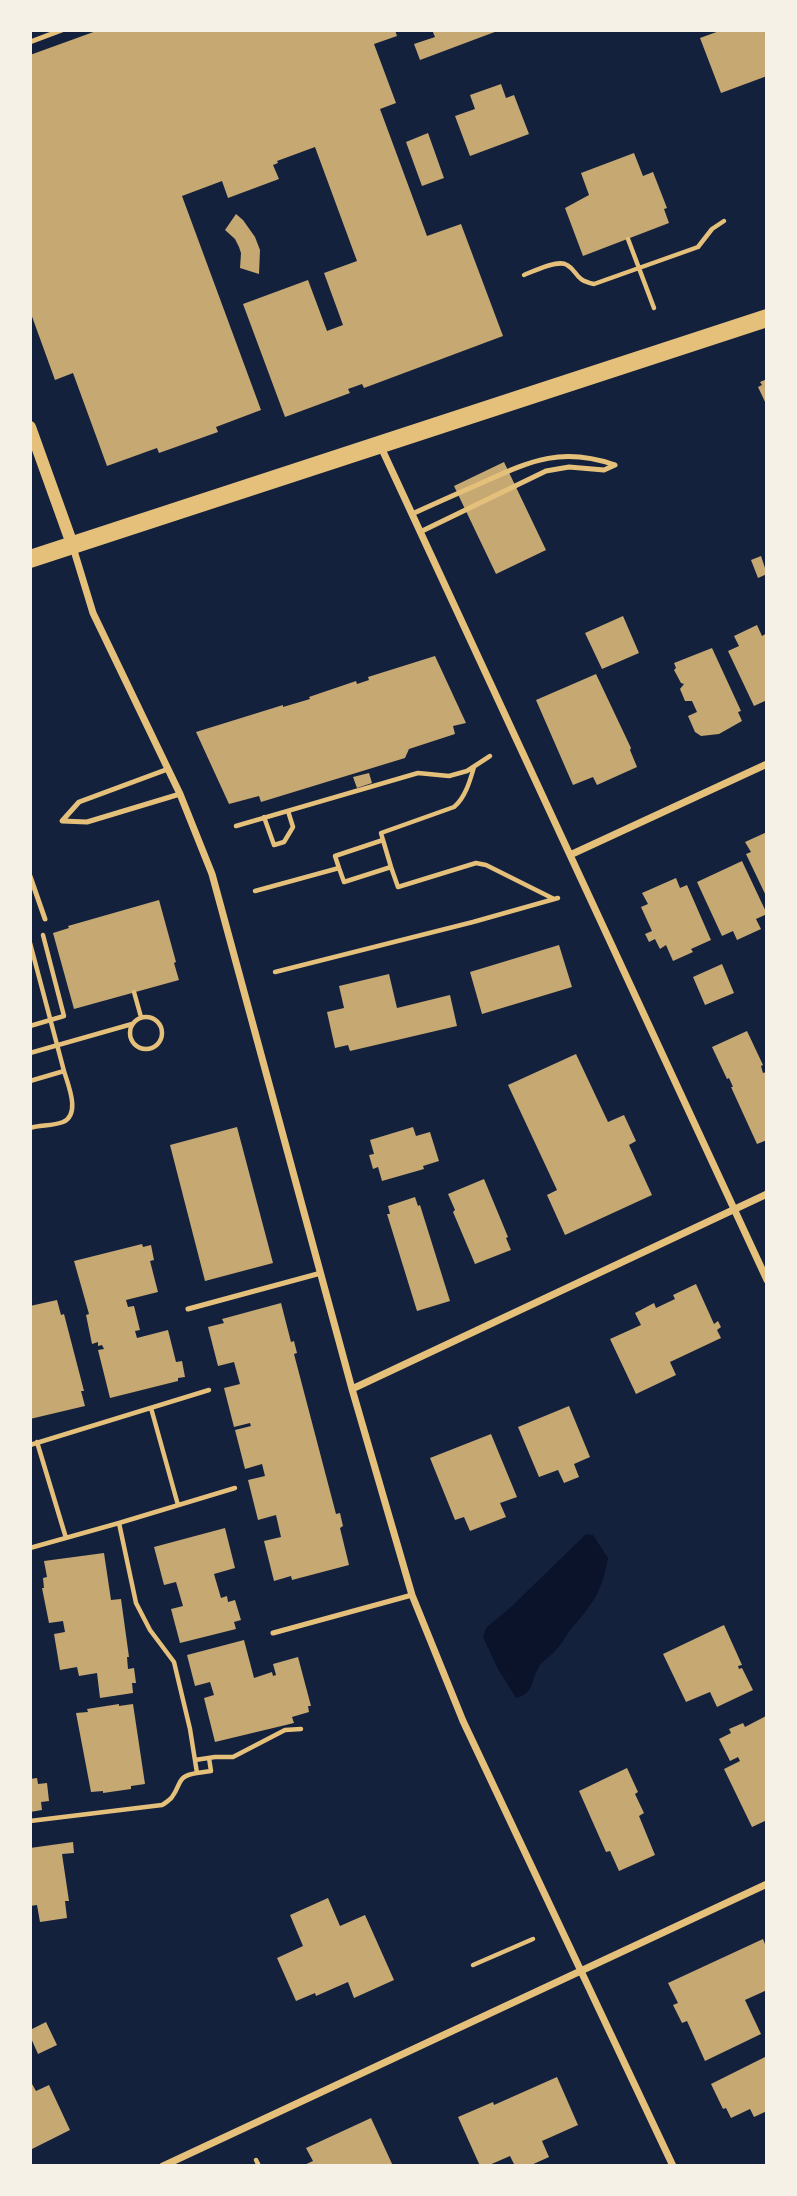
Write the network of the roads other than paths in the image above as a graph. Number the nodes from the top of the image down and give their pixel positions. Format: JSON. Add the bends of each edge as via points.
{"nodes":[{"id":1,"x":62,"y":30,"type":"edge"},
{"id":2,"x":30,"y":41,"type":"edge"},
{"id":3,"x":767,"y":318,"type":"edge"},
{"id":4,"x":30,"y":427,"type":"edge"},
{"id":5,"x":379,"y":444,"type":"junction"},
{"id":6,"x":412,"y":514,"type":"junction"},
{"id":7,"x":420,"y":532,"type":"junction"},
{"id":8,"x":72,"y":544,"type":"junction"},
{"id":9,"x":30,"y":559,"type":"edge"},
{"id":10,"x":767,"y":764,"type":"edge"},
{"id":11,"x":168,"y":769,"type":"junction"},
{"id":12,"x":180,"y":794,"type":"junction"},
{"id":13,"x":570,"y":855,"type":"junction"},
{"id":14,"x":30,"y":876,"type":"edge"},
{"id":15,"x":45,"y":919,"type":"dead end"},
{"id":16,"x":767,"y":1194,"type":"edge"},
{"id":17,"x":734,"y":1209,"type":"junction"},
{"id":18,"x":321,"y":1273,"type":"junction"},
{"id":19,"x":767,"y":1280,"type":"edge"},
{"id":20,"x":188,"y":1309,"type":"dead end"},
{"id":21,"x":352,"y":1389,"type":"junction"},
{"id":22,"x":412,"y":1595,"type":"junction"},
{"id":23,"x":274,"y":1633,"type":"dead end"},
{"id":24,"x":767,"y":1884,"type":"edge"},
{"id":25,"x":581,"y":1970,"type":"junction"},
{"id":26,"x":163,"y":2166,"type":"edge"},
{"id":27,"x":673,"y":2166,"type":"edge"}],
"edges":[{"from":1,"to":2,"type":"lane"},
{"from":3,"to":5,"type":"main road"},
{"from":4,"to":8,"type":"street"},
{"from":5,"to":6,"type":"street"},
{"from":5,"to":8,"type":"main road"},
{"from":6,"to":7,"type":"street"},
{"from":6,"to":7,"type":"lane","via":[[527,462],[569,455],[615,465],[604,470],[569,467],[546,471]]},
{"from":7,"to":13,"type":"street"},
{"from":8,"to":9,"type":"main road"},
{"from":8,"to":11,"type":"street","via":[[93,613]]},
{"from":10,"to":13,"type":"street"},
{"from":11,"to":12,"type":"street"},
{"from":11,"to":12,"type":"lane","via":[[79,802],[62,821],[87,822]]},
{"from":12,"to":18,"type":"street","via":[[212,874]]},
{"from":13,"to":17,"type":"street"},
{"from":14,"to":15,"type":"lane"},
{"from":16,"to":17,"type":"street"},
{"from":17,"to":19,"type":"street"},
{"from":17,"to":21,"type":"street"},
{"from":18,"to":20,"type":"lane"},
{"from":18,"to":21,"type":"street"},
{"from":21,"to":22,"type":"street"},
{"from":22,"to":23,"type":"lane"},
{"from":22,"to":25,"type":"street","via":[[463,1721]]},
{"from":24,"to":25,"type":"street"},
{"from":25,"to":26,"type":"street"},
{"from":25,"to":27,"type":"street"}]}
